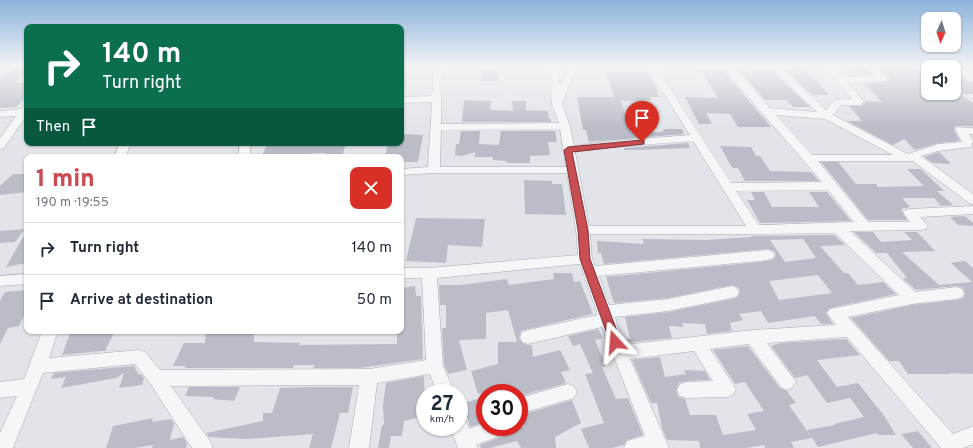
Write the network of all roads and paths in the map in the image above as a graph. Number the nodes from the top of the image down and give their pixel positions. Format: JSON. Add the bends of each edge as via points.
{"nodes":[{"id":1,"x":437,"y":87,"type":"edge"},
{"id":2,"x":555,"y":87,"type":"edge"},
{"id":3,"x":565,"y":87,"type":"edge"},
{"id":4,"x":664,"y":87,"type":"edge"},
{"id":5,"x":745,"y":87,"type":"edge"},
{"id":6,"x":796,"y":87,"type":"edge"},
{"id":7,"x":846,"y":87,"type":"edge"},
{"id":8,"x":437,"y":99,"type":"junction"},
{"id":9,"x":404,"y":100,"type":"edge"},
{"id":10,"x":557,"y":104,"type":"junction"},
{"id":11,"x":24,"y":110,"type":"edge"},
{"id":12,"x":766,"y":111,"type":"junction"},
{"id":13,"x":24,"y":113,"type":"edge"},
{"id":14,"x":0,"y":114,"type":"edge"},
{"id":15,"x":827,"y":116,"type":"junction"},
{"id":16,"x":565,"y":126,"type":"junction"},
{"id":17,"x":435,"y":127,"type":"junction"},
{"id":18,"x":973,"y":131,"type":"edge"},
{"id":19,"x":697,"y":138,"type":"junction"},
{"id":20,"x":0,"y":146,"type":"edge"},
{"id":21,"x":568,"y":150,"type":"junction"},
{"id":22,"x":909,"y":157,"type":"junction"},
{"id":23,"x":809,"y":158,"type":"junction"},
{"id":24,"x":434,"y":170,"type":"junction"},
{"id":25,"x":573,"y":170,"type":"junction"},
{"id":26,"x":404,"y":172,"type":"edge"},
{"id":27,"x":830,"y":186,"type":"junction"},
{"id":28,"x":727,"y":187,"type":"junction"},
{"id":29,"x":973,"y":200,"type":"edge"},
{"id":30,"x":973,"y":210,"type":"edge"},
{"id":31,"x":864,"y":226,"type":"junction"},
{"id":32,"x":838,"y":228,"type":"junction"},
{"id":33,"x":583,"y":230,"type":"junction"},
{"id":34,"x":755,"y":230,"type":"junction"},
{"id":35,"x":768,"y":255,"type":"dead end"},
{"id":36,"x":588,"y":266,"type":"junction"},
{"id":37,"x":429,"y":273,"type":"junction"},
{"id":38,"x":404,"y":274,"type":"edge"},
{"id":39,"x":24,"y":279,"type":"edge"},
{"id":40,"x":0,"y":281,"type":"edge"},
{"id":41,"x":732,"y":292,"type":"dead end"},
{"id":42,"x":957,"y":293,"type":"dead end"},
{"id":43,"x":912,"y":298,"type":"junction"},
{"id":44,"x":606,"y":316,"type":"junction"},
{"id":45,"x":851,"y":330,"type":"junction"},
{"id":46,"x":49,"y":334,"type":"edge"},
{"id":47,"x":528,"y":337,"type":"dead end"},
{"id":48,"x":753,"y":337,"type":"junction"},
{"id":49,"x":698,"y":344,"type":"junction"},
{"id":50,"x":619,"y":353,"type":"junction"},
{"id":51,"x":38,"y":366,"type":"junction"},
{"id":52,"x":435,"y":366,"type":"junction"},
{"id":53,"x":369,"y":377,"type":"junction"},
{"id":54,"x":156,"y":378,"type":"junction"},
{"id":55,"x":787,"y":382,"type":"dead end"},
{"id":56,"x":442,"y":384,"type":"edge"},
{"id":57,"x":30,"y":386,"type":"junction"},
{"id":58,"x":0,"y":390,"type":"edge"},
{"id":59,"x":686,"y":390,"type":"dead end"},
{"id":60,"x":568,"y":392,"type":"dead end"},
{"id":61,"x":528,"y":403,"type":"edge"},
{"id":62,"x":476,"y":434,"type":"edge"},
{"id":63,"x":973,"y":435,"type":"edge"},
{"id":64,"x":464,"y":438,"type":"edge"},
{"id":65,"x":658,"y":446,"type":"edge"},
{"id":66,"x":951,"y":446,"type":"edge"},
{"id":67,"x":3,"y":448,"type":"edge"},
{"id":68,"x":203,"y":448,"type":"edge"},
{"id":69,"x":359,"y":448,"type":"edge"},
{"id":70,"x":634,"y":448,"type":"edge"}],
"edges":[{"from":1,"to":8,"type":"street"},
{"from":2,"to":10,"type":"street"},
{"from":3,"to":10,"type":"street"},
{"from":4,"to":19,"type":"street"},
{"from":5,"to":12,"type":"street"},
{"from":6,"to":15,"type":"street"},
{"from":7,"to":15,"type":"street","via":[[858,102],[838,102]]},
{"from":8,"to":9,"type":"street"},
{"from":8,"to":17,"type":"street"},
{"from":10,"to":16,"type":"street"},
{"from":11,"to":14,"type":"street"},
{"from":12,"to":15,"type":"street"},
{"from":12,"to":23,"type":"street"},
{"from":13,"to":20,"type":"street"},
{"from":15,"to":22,"type":"street"},
{"from":16,"to":17,"type":"street"},
{"from":16,"to":21,"type":"street"},
{"from":17,"to":24,"type":"street"},
{"from":18,"to":22,"type":"street","via":[[960,129],[967,138],[968,145],[943,145]]},
{"from":19,"to":21,"type":"street"},
{"from":19,"to":28,"type":"street"},
{"from":21,"to":25,"type":"street"},
{"from":22,"to":23,"type":"street"},
{"from":22,"to":29,"type":"street","via":[[915,157]]},
{"from":23,"to":27,"type":"street"},
{"from":24,"to":25,"type":"street"},
{"from":24,"to":26,"type":"street"},
{"from":25,"to":33,"type":"street"},
{"from":27,"to":28,"type":"street"},
{"from":27,"to":31,"type":"street"},
{"from":28,"to":34,"type":"street"},
{"from":30,"to":31,"type":"street","via":[[909,213],[921,226]]},
{"from":31,"to":32,"type":"street"},
{"from":32,"to":34,"type":"street"},
{"from":32,"to":43,"type":"street"},
{"from":33,"to":34,"type":"street"},
{"from":33,"to":36,"type":"street"},
{"from":35,"to":36,"type":"street"},
{"from":36,"to":37,"type":"street"},
{"from":36,"to":44,"type":"street"},
{"from":37,"to":38,"type":"street"},
{"from":37,"to":52,"type":"street"},
{"from":39,"to":40,"type":"street"},
{"from":41,"to":44,"type":"street"},
{"from":42,"to":43,"type":"street"},
{"from":43,"to":45,"type":"street","via":[[835,313]]},
{"from":44,"to":47,"type":"street"},
{"from":44,"to":50,"type":"street"},
{"from":45,"to":48,"type":"street"},
{"from":45,"to":66,"type":"street"},
{"from":46,"to":51,"type":"street"},
{"from":48,"to":49,"type":"street"},
{"from":48,"to":55,"type":"street"},
{"from":49,"to":50,"type":"street"},
{"from":49,"to":59,"type":"street","via":[[727,389]]},
{"from":50,"to":65,"type":"street"},
{"from":51,"to":54,"type":"street","via":[[139,356]]},
{"from":51,"to":57,"type":"street"},
{"from":52,"to":53,"type":"street"},
{"from":52,"to":56,"type":"street"},
{"from":53,"to":54,"type":"street"},
{"from":53,"to":69,"type":"street"},
{"from":54,"to":68,"type":"street"},
{"from":57,"to":58,"type":"street"},
{"from":57,"to":67,"type":"street"},
{"from":60,"to":61,"type":"street"},
{"from":62,"to":64,"type":"street"},
{"from":63,"to":66,"type":"street"},
{"from":65,"to":70,"type":"street"}]}
